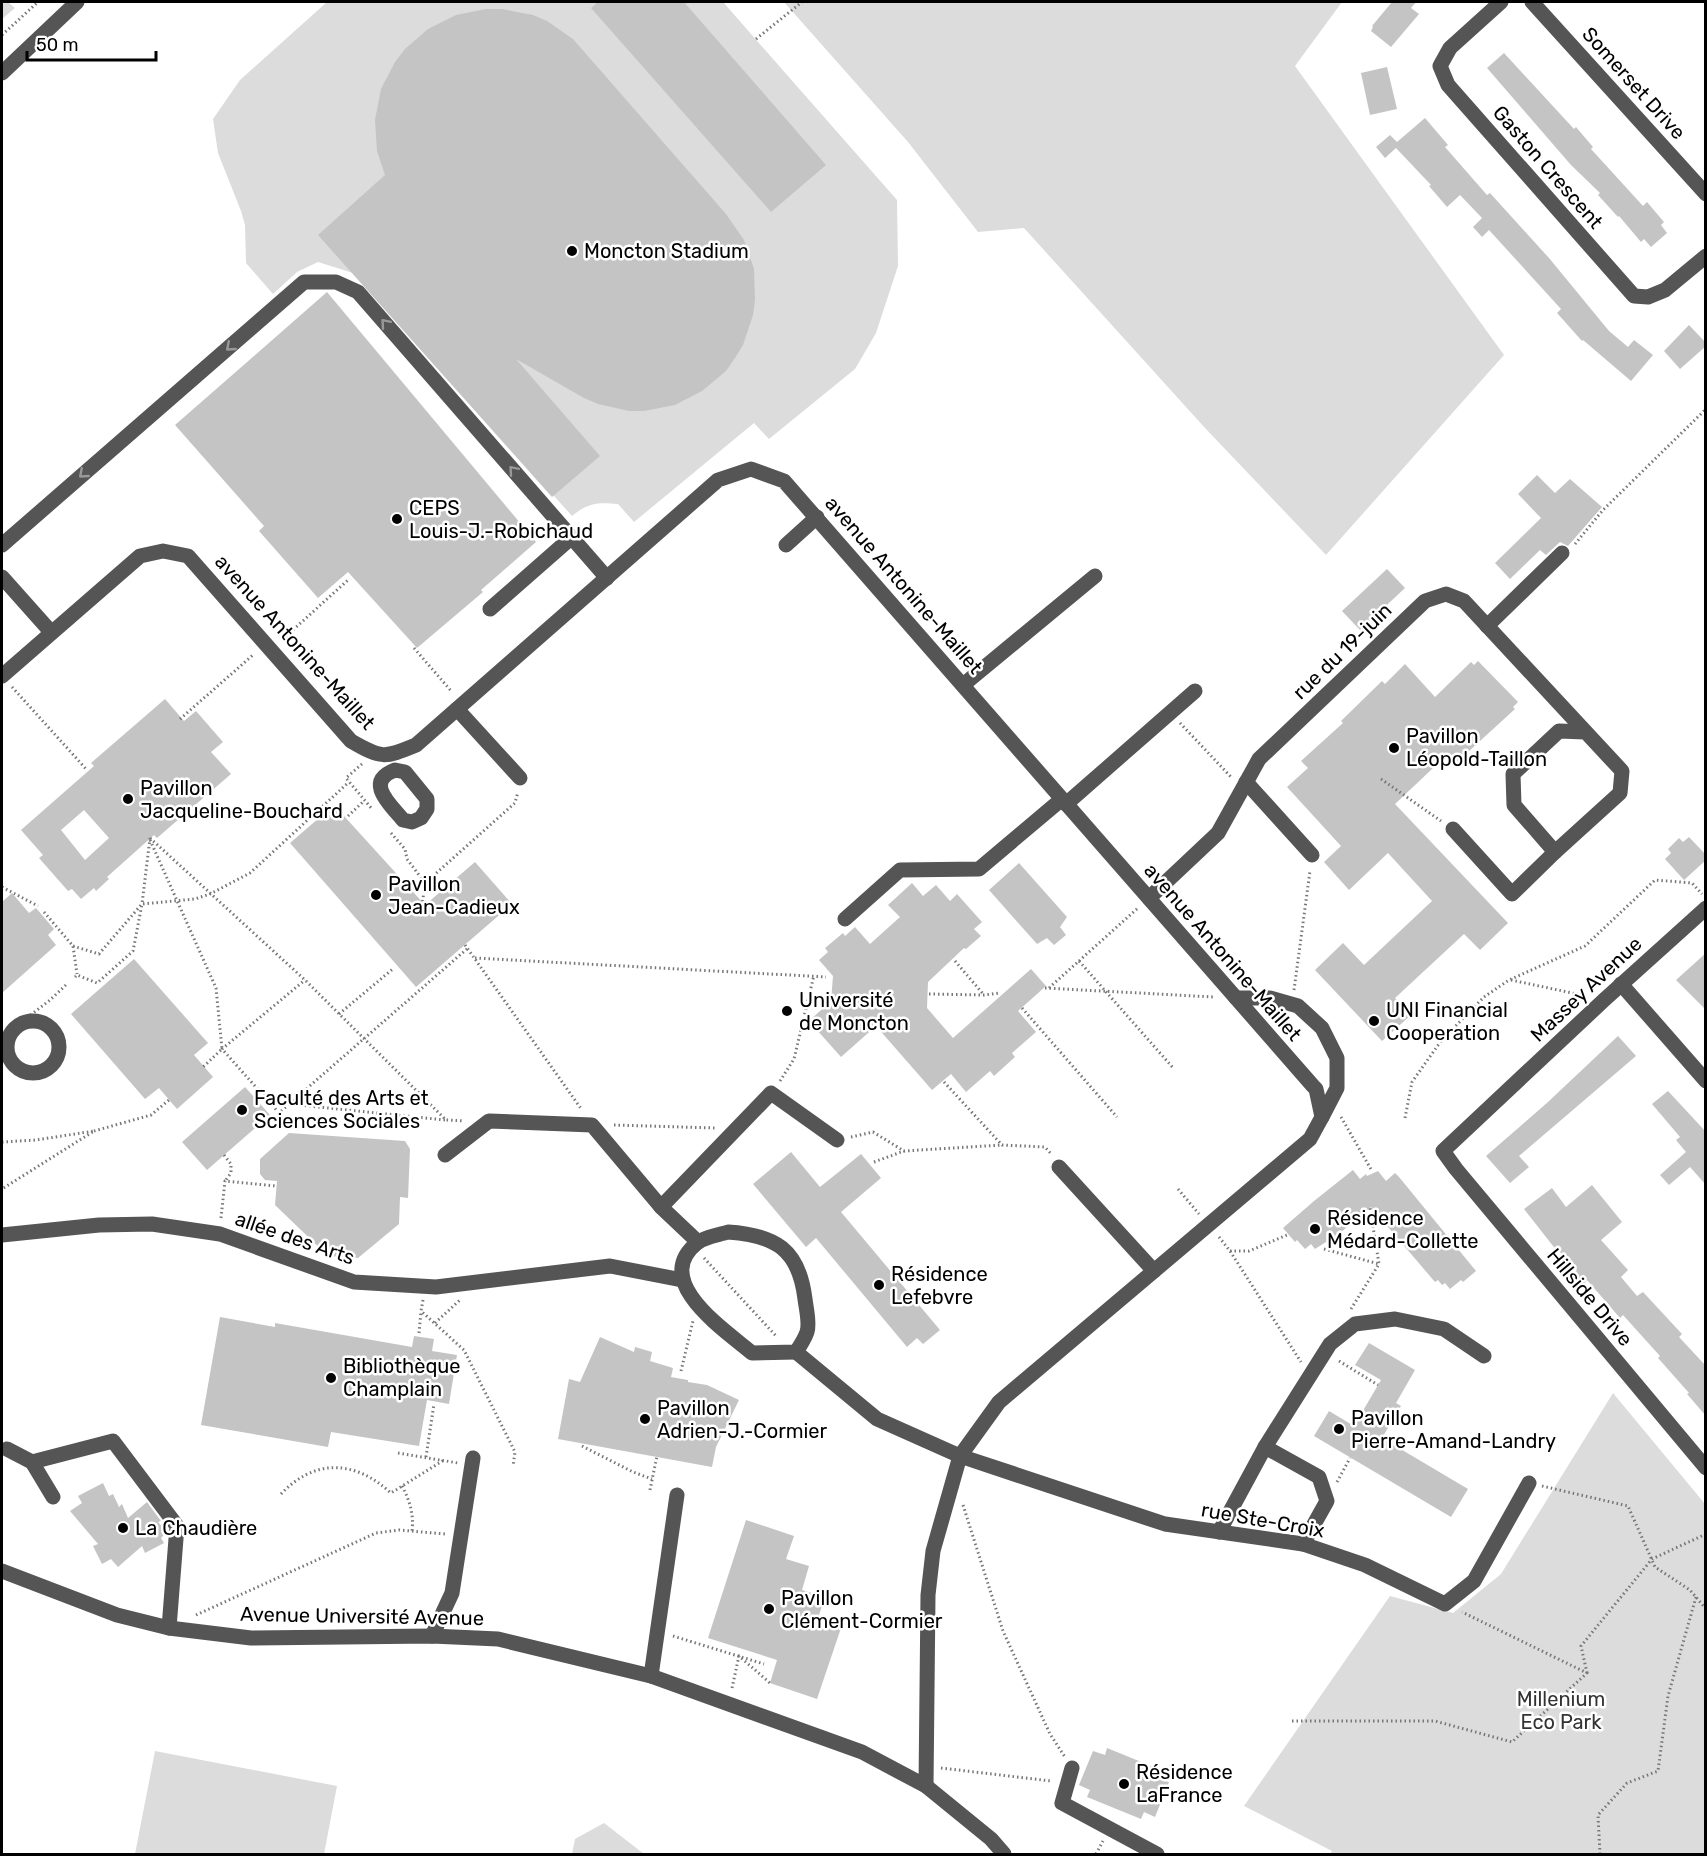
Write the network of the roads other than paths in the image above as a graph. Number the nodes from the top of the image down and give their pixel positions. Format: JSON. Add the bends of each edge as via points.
{"nodes":[{"id":1,"x":77,"y":2,"type":"edge"},
{"id":2,"x":1501,"y":2,"type":"edge"},
{"id":3,"x":1532,"y":2,"type":"edge"},
{"id":4,"x":2,"y":73,"type":"edge"},
{"id":5,"x":1706,"y":194,"type":"edge"},
{"id":6,"x":1706,"y":256,"type":"edge"},
{"id":7,"x":817,"y":517,"type":"junction"},
{"id":8,"x":572,"y":537,"type":"junction"},
{"id":9,"x":2,"y":545,"type":"edge"},
{"id":10,"x":786,"y":545,"type":"dead end"},
{"id":11,"x":1562,"y":553,"type":"road end"},
{"id":12,"x":1095,"y":576,"type":"dead end"},
{"id":13,"x":2,"y":577,"type":"edge"},
{"id":14,"x":607,"y":578,"type":"junction"},
{"id":15,"x":490,"y":609,"type":"dead end"},
{"id":16,"x":1487,"y":626,"type":"junction"},
{"id":17,"x":51,"y":632,"type":"junction"},
{"id":18,"x":2,"y":675,"type":"edge"},
{"id":19,"x":963,"y":685,"type":"junction"},
{"id":20,"x":1195,"y":691,"type":"dead end"},
{"id":21,"x":460,"y":706,"type":"junction"},
{"id":22,"x":1585,"y":732,"type":"junction"},
{"id":23,"x":392,"y":755,"type":"junction"},
{"id":24,"x":395,"y":770,"type":"junction"},
{"id":25,"x":520,"y":778,"type":"dead end"},
{"id":26,"x":1244,"y":786,"type":"junction"},
{"id":27,"x":1064,"y":801,"type":"junction"},
{"id":28,"x":1453,"y":829,"type":"road end"},
{"id":29,"x":1555,"y":852,"type":"junction"},
{"id":30,"x":1312,"y":855,"type":"road end"},
{"id":31,"x":1149,"y":898,"type":"junction"},
{"id":32,"x":1706,"y":908,"type":"edge"},
{"id":33,"x":845,"y":920,"type":"dead end"},
{"id":34,"x":1621,"y":984,"type":"junction"},
{"id":35,"x":1236,"y":998,"type":"junction"},
{"id":36,"x":3,"y":1047,"type":"edge"},
{"id":37,"x":1706,"y":1081,"type":"edge"},
{"id":38,"x":1322,"y":1117,"type":"junction"},
{"id":39,"x":837,"y":1140,"type":"road end"},
{"id":40,"x":1443,"y":1151,"type":"joint"},
{"id":41,"x":445,"y":1155,"type":"dead end"},
{"id":42,"x":1057,"y":1163,"type":"road end"},
{"id":43,"x":661,"y":1207,"type":"junction"},
{"id":44,"x":2,"y":1235,"type":"edge"},
{"id":45,"x":696,"y":1244,"type":"junction"},
{"id":46,"x":1154,"y":1271,"type":"junction"},
{"id":47,"x":682,"y":1280,"type":"junction"},
{"id":48,"x":793,"y":1352,"type":"junction"},
{"id":49,"x":1484,"y":1356,"type":"dead end"},
{"id":50,"x":1265,"y":1447,"type":"junction"},
{"id":51,"x":3,"y":1452,"type":"edge"},
{"id":52,"x":960,"y":1456,"type":"junction"},
{"id":53,"x":472,"y":1461,"type":"road end"},
{"id":54,"x":32,"y":1462,"type":"junction"},
{"id":55,"x":1706,"y":1468,"type":"edge"},
{"id":56,"x":1529,"y":1483,"type":"road end"},
{"id":57,"x":676,"y":1495,"type":"dead end"},
{"id":58,"x":53,"y":1497,"type":"dead end"},
{"id":59,"x":1219,"y":1532,"type":"junction"},
{"id":60,"x":1303,"y":1544,"type":"junction"},
{"id":61,"x":2,"y":1571,"type":"edge"},
{"id":62,"x":169,"y":1628,"type":"junction"},
{"id":63,"x":432,"y":1636,"type":"junction"},
{"id":64,"x":651,"y":1676,"type":"junction"},
{"id":65,"x":1070,"y":1776,"type":"road end"},
{"id":66,"x":926,"y":1786,"type":"junction"},
{"id":67,"x":1004,"y":1854,"type":"edge"},
{"id":68,"x":1157,"y":1854,"type":"edge"}],
"edges":[{"from":1,"to":4,"type":"street"},
{"from":2,"to":6,"type":"street","name":"Gaston Crescent","via":[[1449,48],[1440,66],[1448,85],[1634,296],[1648,297],[1665,290]]},
{"from":3,"to":5,"type":"street","name":"Somerset Drive"},
{"from":7,"to":10,"type":"street"},
{"from":7,"to":14,"type":"street","name":"avenue Antonine-Maillet","via":[[784,481],[751,469],[718,480]]},
{"from":7,"to":19,"type":"street","name":"avenue Antonine-Maillet"},
{"from":8,"to":9,"type":"street","one_way":true,"via":[[358,292],[336,282],[304,282]]},
{"from":8,"to":14,"type":"street"},
{"from":8,"to":15,"type":"street"},
{"from":11,"to":16,"type":"street"},
{"from":12,"to":19,"type":"street"},
{"from":13,"to":17,"type":"street"},
{"from":14,"to":21,"type":"street","name":"avenue Antonine-Maillet"},
{"from":16,"to":22,"type":"street","name":"rue du 19-juin"},
{"from":16,"to":26,"type":"street","name":"rue du 19-juin","via":[[1464,601],[1446,594],[1425,601],[1259,759]]},
{"from":17,"to":18,"type":"street","name":"avenue Antonine-Maillet"},
{"from":17,"to":23,"type":"street","name":"avenue Antonine-Maillet","via":[[140,556],[163,551],[188,556],[351,741],[373,754]]},
{"from":19,"to":27,"type":"street","name":"avenue Antonine-Maillet"},
{"from":20,"to":27,"type":"street"},
{"from":21,"to":23,"type":"street","name":"avenue Antonine-Maillet","via":[[416,745]]},
{"from":21,"to":25,"type":"street"},
{"from":22,"to":29,"type":"street","name":"rue du 19-juin","via":[[1622,771],[1620,793]]},
{"from":22,"to":29,"type":"street","via":[[1559,731],[1513,774],[1514,805]]},
{"from":23,"to":24,"type":"street"},
{"from":24,"to":24,"type":"street","via":[[386,774],[380,792],[403,820],[412,822],[427,809],[427,799],[405,771]]},
{"from":26,"to":30,"type":"street"},
{"from":26,"to":31,"type":"street","name":"rue du 19-juin","via":[[1218,833]]},
{"from":27,"to":31,"type":"street","name":"avenue Antonine-Maillet"},
{"from":27,"to":33,"type":"street","via":[[979,868],[900,870]]},
{"from":28,"to":29,"type":"street","name":"rue du 19-juin","via":[[1512,894]]},
{"from":31,"to":35,"type":"street","name":"avenue Antonine-Maillet"},
{"from":32,"to":34,"type":"street","name":"Massey Avenue"},
{"from":34,"to":37,"type":"street"},
{"from":34,"to":40,"type":"street","name":"Massey Avenue"},
{"from":35,"to":38,"type":"street","name":"avenue Antonine-Maillet","via":[[1316,1089]]},
{"from":35,"to":38,"type":"street","via":[[1270,998],[1298,1006],[1322,1028],[1337,1058],[1337,1088]]},
{"from":36,"to":36,"type":"street","via":[[16,1027],[31,1020],[48,1025],[60,1047],[48,1069],[31,1073],[15,1066]]},
{"from":38,"to":46,"type":"street","via":[[1310,1139]]},
{"from":39,"to":43,"type":"street","via":[[771,1094]]},
{"from":40,"to":55,"type":"street","name":"Hillside Drive"},
{"from":41,"to":43,"type":"street","via":[[489,1121],[592,1125]]},
{"from":42,"to":46,"type":"street"},
{"from":43,"to":45,"type":"street"},
{"from":44,"to":47,"type":"street","name":"allée des Arts","via":[[152,1224],[220,1234],[354,1282],[436,1287],[610,1266]]},
{"from":45,"to":47,"type":"street","via":[[684,1259]]},
{"from":45,"to":48,"type":"street","via":[[728,1232],[753,1233],[782,1247],[797,1263],[808,1330]]},
{"from":46,"to":52,"type":"street","via":[[999,1402]]},
{"from":47,"to":48,"type":"street","via":[[697,1304],[752,1353]]},
{"from":48,"to":52,"type":"street","name":"rue Ste-Croix","via":[[877,1419]]},
{"from":49,"to":50,"type":"street","via":[[1444,1329],[1395,1319],[1355,1324],[1330,1344]]},
{"from":50,"to":59,"type":"street"},
{"from":50,"to":60,"type":"street","via":[[1319,1477],[1327,1501]]},
{"from":51,"to":54,"type":"street"},
{"from":52,"to":59,"type":"street","name":"rue Ste-Croix","via":[[1165,1524]]},
{"from":52,"to":66,"type":"street","via":[[933,1551],[928,1595]]},
{"from":53,"to":63,"type":"street","via":[[452,1593]]},
{"from":54,"to":58,"type":"street"},
{"from":54,"to":62,"type":"street","via":[[113,1441],[177,1526]]},
{"from":56,"to":60,"type":"street","name":"rue Ste-Croix","via":[[1474,1581],[1445,1604],[1365,1565]]},
{"from":57,"to":64,"type":"street"},
{"from":59,"to":60,"type":"street","name":"rue Ste-Croix"},
{"from":61,"to":62,"type":"street","name":"Avenue Université Avenue","via":[[117,1615]]},
{"from":62,"to":63,"type":"street","name":"Avenue Université Avenue","via":[[250,1638]]},
{"from":63,"to":64,"type":"street","name":"Avenue Université Avenue","via":[[498,1639]]},
{"from":64,"to":66,"type":"street","name":"Avenue Université Avenue","via":[[862,1752]]},
{"from":65,"to":68,"type":"street","via":[[1062,1803]]},
{"from":66,"to":67,"type":"street","name":"Avenue Université Avenue","via":[[992,1839]]}]}
